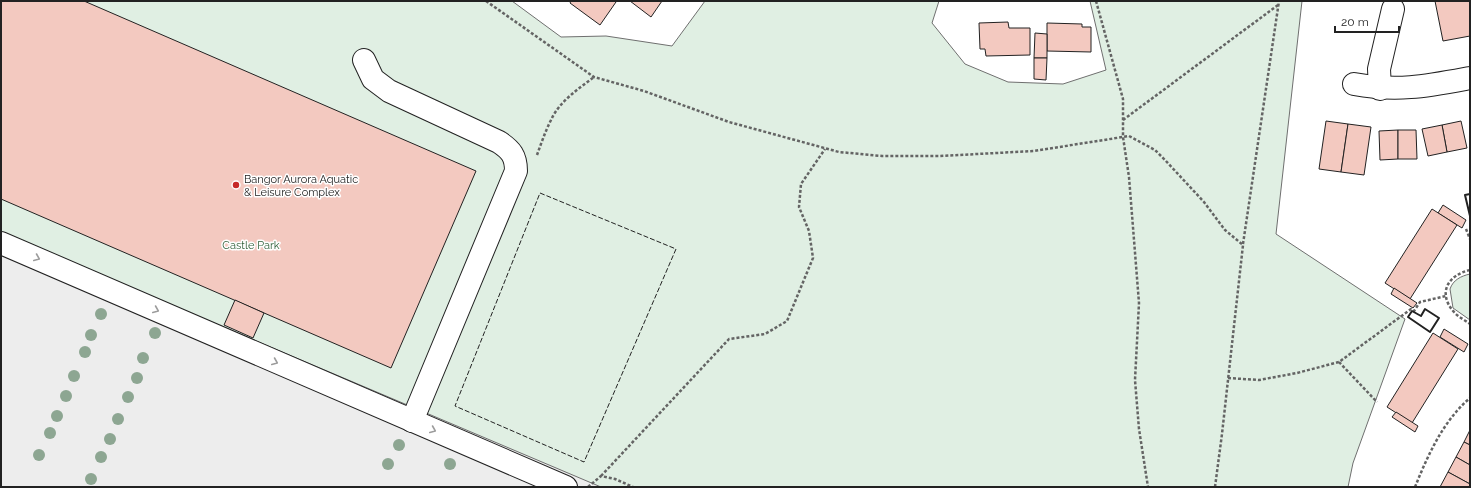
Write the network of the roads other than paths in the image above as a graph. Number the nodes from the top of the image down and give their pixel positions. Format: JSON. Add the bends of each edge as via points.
{"nodes":[{"id":1,"x":1393,"y":9,"type":"dead end"},
{"id":2,"x":364,"y":60,"type":"dead end"},
{"id":3,"x":1470,"y":78,"type":"edge"},
{"id":4,"x":1354,"y":84,"type":"dead end"},
{"id":5,"x":1380,"y":89,"type":"junction"},
{"id":6,"x":1,"y":243,"type":"edge"},
{"id":7,"x":412,"y":421,"type":"junction"},
{"id":8,"x":566,"y":487,"type":"edge"}],
"edges":[{"from":1,"to":5,"type":"street","via":[[1379,69]]},
{"from":2,"to":7,"type":"street","via":[[373,79],[388,91],[499,142],[510,149],[516,160],[516,171]]},
{"from":3,"to":5,"type":"street","via":[[1418,88]]},
{"from":4,"to":5,"type":"street"},
{"from":6,"to":7,"type":"street","one_way":true},
{"from":7,"to":8,"type":"street","one_way":true}]}
